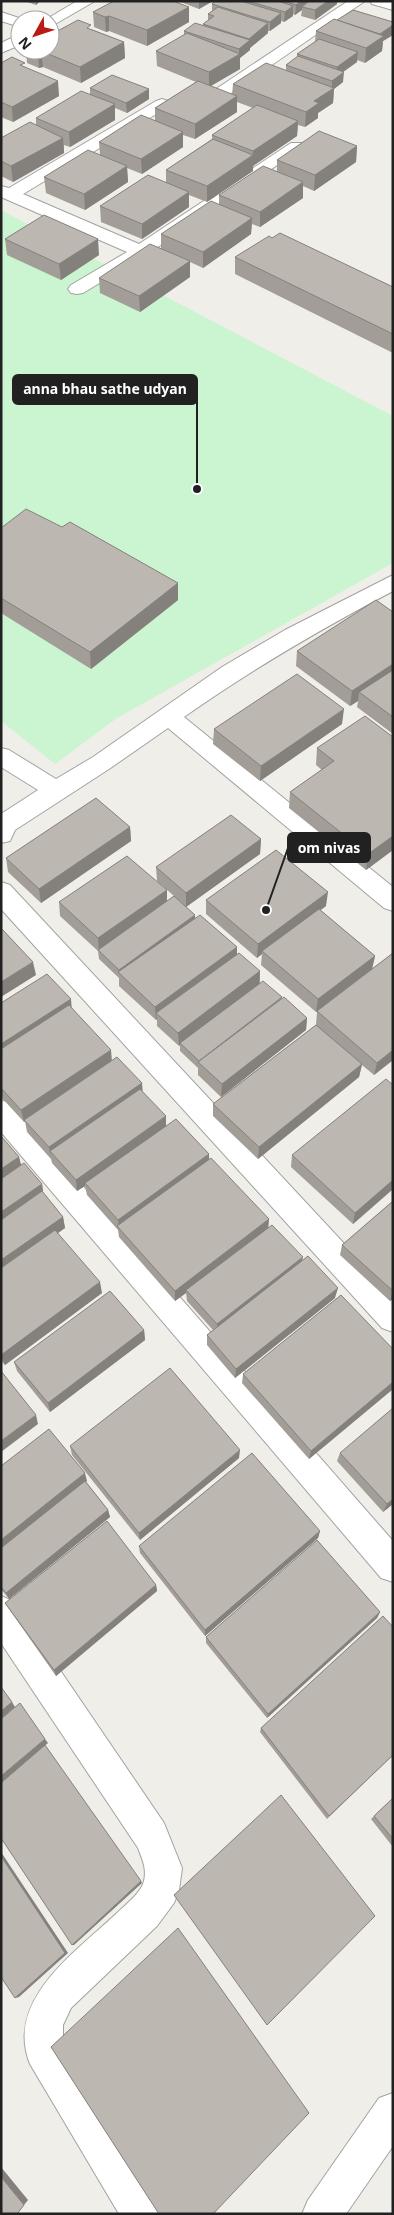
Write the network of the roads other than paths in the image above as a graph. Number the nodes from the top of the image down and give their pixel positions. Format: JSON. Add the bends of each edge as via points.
{"nodes":[{"id":1,"x":88,"y":1,"type":"edge"},
{"id":2,"x":358,"y":1,"type":"edge"},
{"id":3,"x":377,"y":1,"type":"edge"},
{"id":4,"x":393,"y":6,"type":"edge"},
{"id":5,"x":60,"y":16,"type":"edge"},
{"id":6,"x":222,"y":92,"type":"edge"},
{"id":7,"x":162,"y":104,"type":"edge"},
{"id":8,"x":297,"y":146,"type":"edge"},
{"id":9,"x":6,"y":193,"type":"edge"},
{"id":10,"x":140,"y":251,"type":"junction"},
{"id":11,"x":77,"y":289,"type":"dead end"},
{"id":12,"x":390,"y":588,"type":"edge"},
{"id":13,"x":168,"y":716,"type":"junction"},
{"id":14,"x":1,"y":756,"type":"edge"},
{"id":15,"x":56,"y":790,"type":"junction"},
{"id":16,"x":1,"y":834,"type":"edge"},
{"id":17,"x":1,"y":892,"type":"edge"},
{"id":18,"x":393,"y":901,"type":"edge"},
{"id":19,"x":1,"y":1112,"type":"edge"},
{"id":20,"x":393,"y":1318,"type":"edge"},
{"id":21,"x":393,"y":1566,"type":"edge"},
{"id":22,"x":4,"y":1623,"type":"edge"},
{"id":23,"x":393,"y":2112,"type":"edge"},
{"id":24,"x":142,"y":2214,"type":"edge"},
{"id":25,"x":322,"y":2214,"type":"edge"}],
"edges":[{"from":1,"to":5,"type":"street"},
{"from":2,"to":6,"type":"street"},
{"from":3,"to":4,"type":"street"},
{"from":7,"to":9,"type":"street"},
{"from":8,"to":10,"type":"street"},
{"from":9,"to":10,"type":"street"},
{"from":10,"to":11,"type":"street"},
{"from":12,"to":13,"type":"street","via":[[293,635]]},
{"from":13,"to":15,"type":"street"},
{"from":13,"to":18,"type":"street"},
{"from":14,"to":15,"type":"street"},
{"from":15,"to":16,"type":"street","via":[[5,824]]},
{"from":17,"to":20,"type":"street"},
{"from":19,"to":21,"type":"street"},
{"from":22,"to":24,"type":"street","via":[[151,1836],[164,1868],[161,1890],[144,1912],[58,1995],[44,2022],[44,2050]]},
{"from":23,"to":25,"type":"street"}]}
